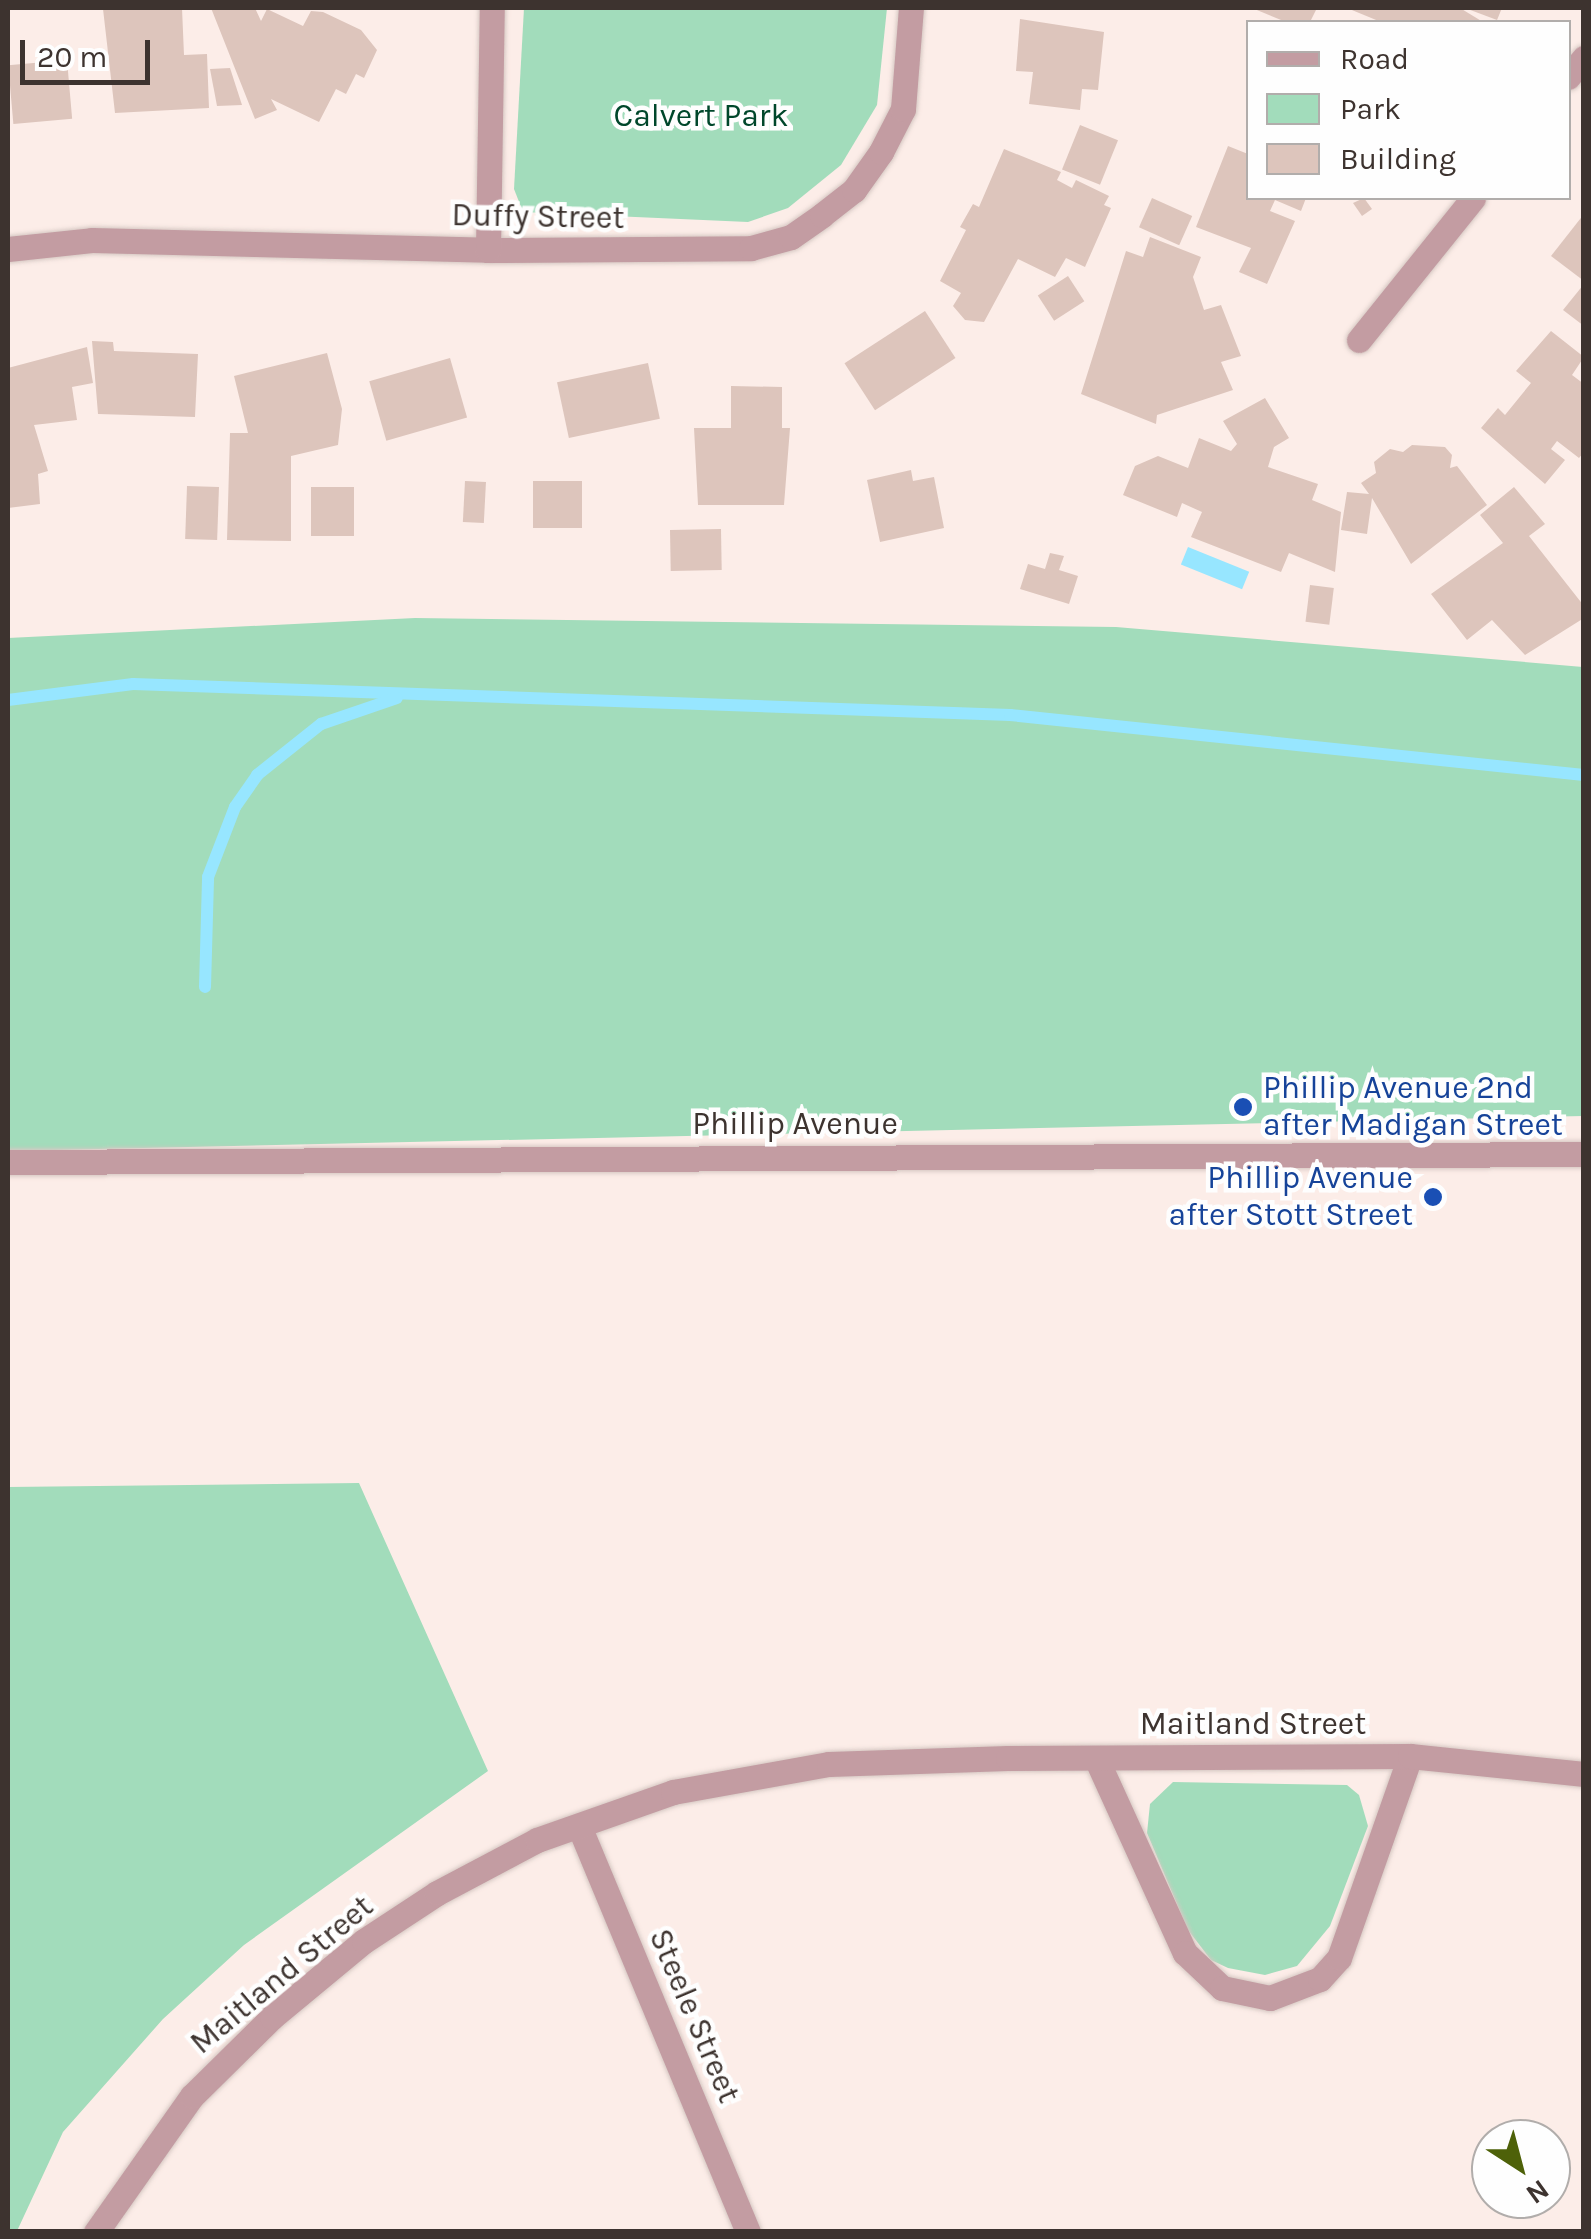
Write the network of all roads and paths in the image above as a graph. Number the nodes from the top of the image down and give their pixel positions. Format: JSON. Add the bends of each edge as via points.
{"nodes":[{"id":1,"x":492,"y":8,"type":"edge"},
{"id":2,"x":912,"y":8,"type":"edge"},
{"id":3,"x":1471,"y":200,"type":"edge"},
{"id":4,"x":8,"y":248,"type":"edge"},
{"id":5,"x":488,"y":250,"type":"junction"},
{"id":6,"x":1360,"y":340,"type":"dead end"},
{"id":7,"x":1584,"y":1154,"type":"edge"},
{"id":8,"x":8,"y":1162,"type":"edge"},
{"id":9,"x":1410,"y":1756,"type":"junction"},
{"id":10,"x":1096,"y":1758,"type":"junction"},
{"id":11,"x":1584,"y":1774,"type":"edge"},
{"id":12,"x":580,"y":1826,"type":"junction"},
{"id":13,"x":96,"y":2232,"type":"edge"},
{"id":14,"x":748,"y":2232,"type":"edge"}],
"edges":[{"from":1,"to":5,"type":"street"},
{"from":2,"to":5,"type":"street","name":"Duffy Street","via":[[903,108],[881,152],[854,190],[791,236],[713,251]]},
{"from":3,"to":6,"type":"street"},
{"from":4,"to":5,"type":"street","name":"Duffy Street","via":[[92,240]]},
{"from":7,"to":8,"type":"street","name":"Phillip Avenue"},
{"from":9,"to":10,"type":"street","name":"Maitland Street"},
{"from":9,"to":10,"type":"street","name":"Maitland Street","via":[[1339,1958],[1320,1978],[1270,1998],[1222,1988],[1184,1954]]},
{"from":9,"to":11,"type":"street","name":"Maitland Street"},
{"from":10,"to":12,"type":"street","name":"Maitland Street","via":[[830,1764],[672,1792]]},
{"from":12,"to":13,"type":"street","name":"Maitland Street","via":[[437,1893],[364,1941],[272,2017],[192,2096]]},
{"from":12,"to":14,"type":"street","name":"Steele Street"}]}
